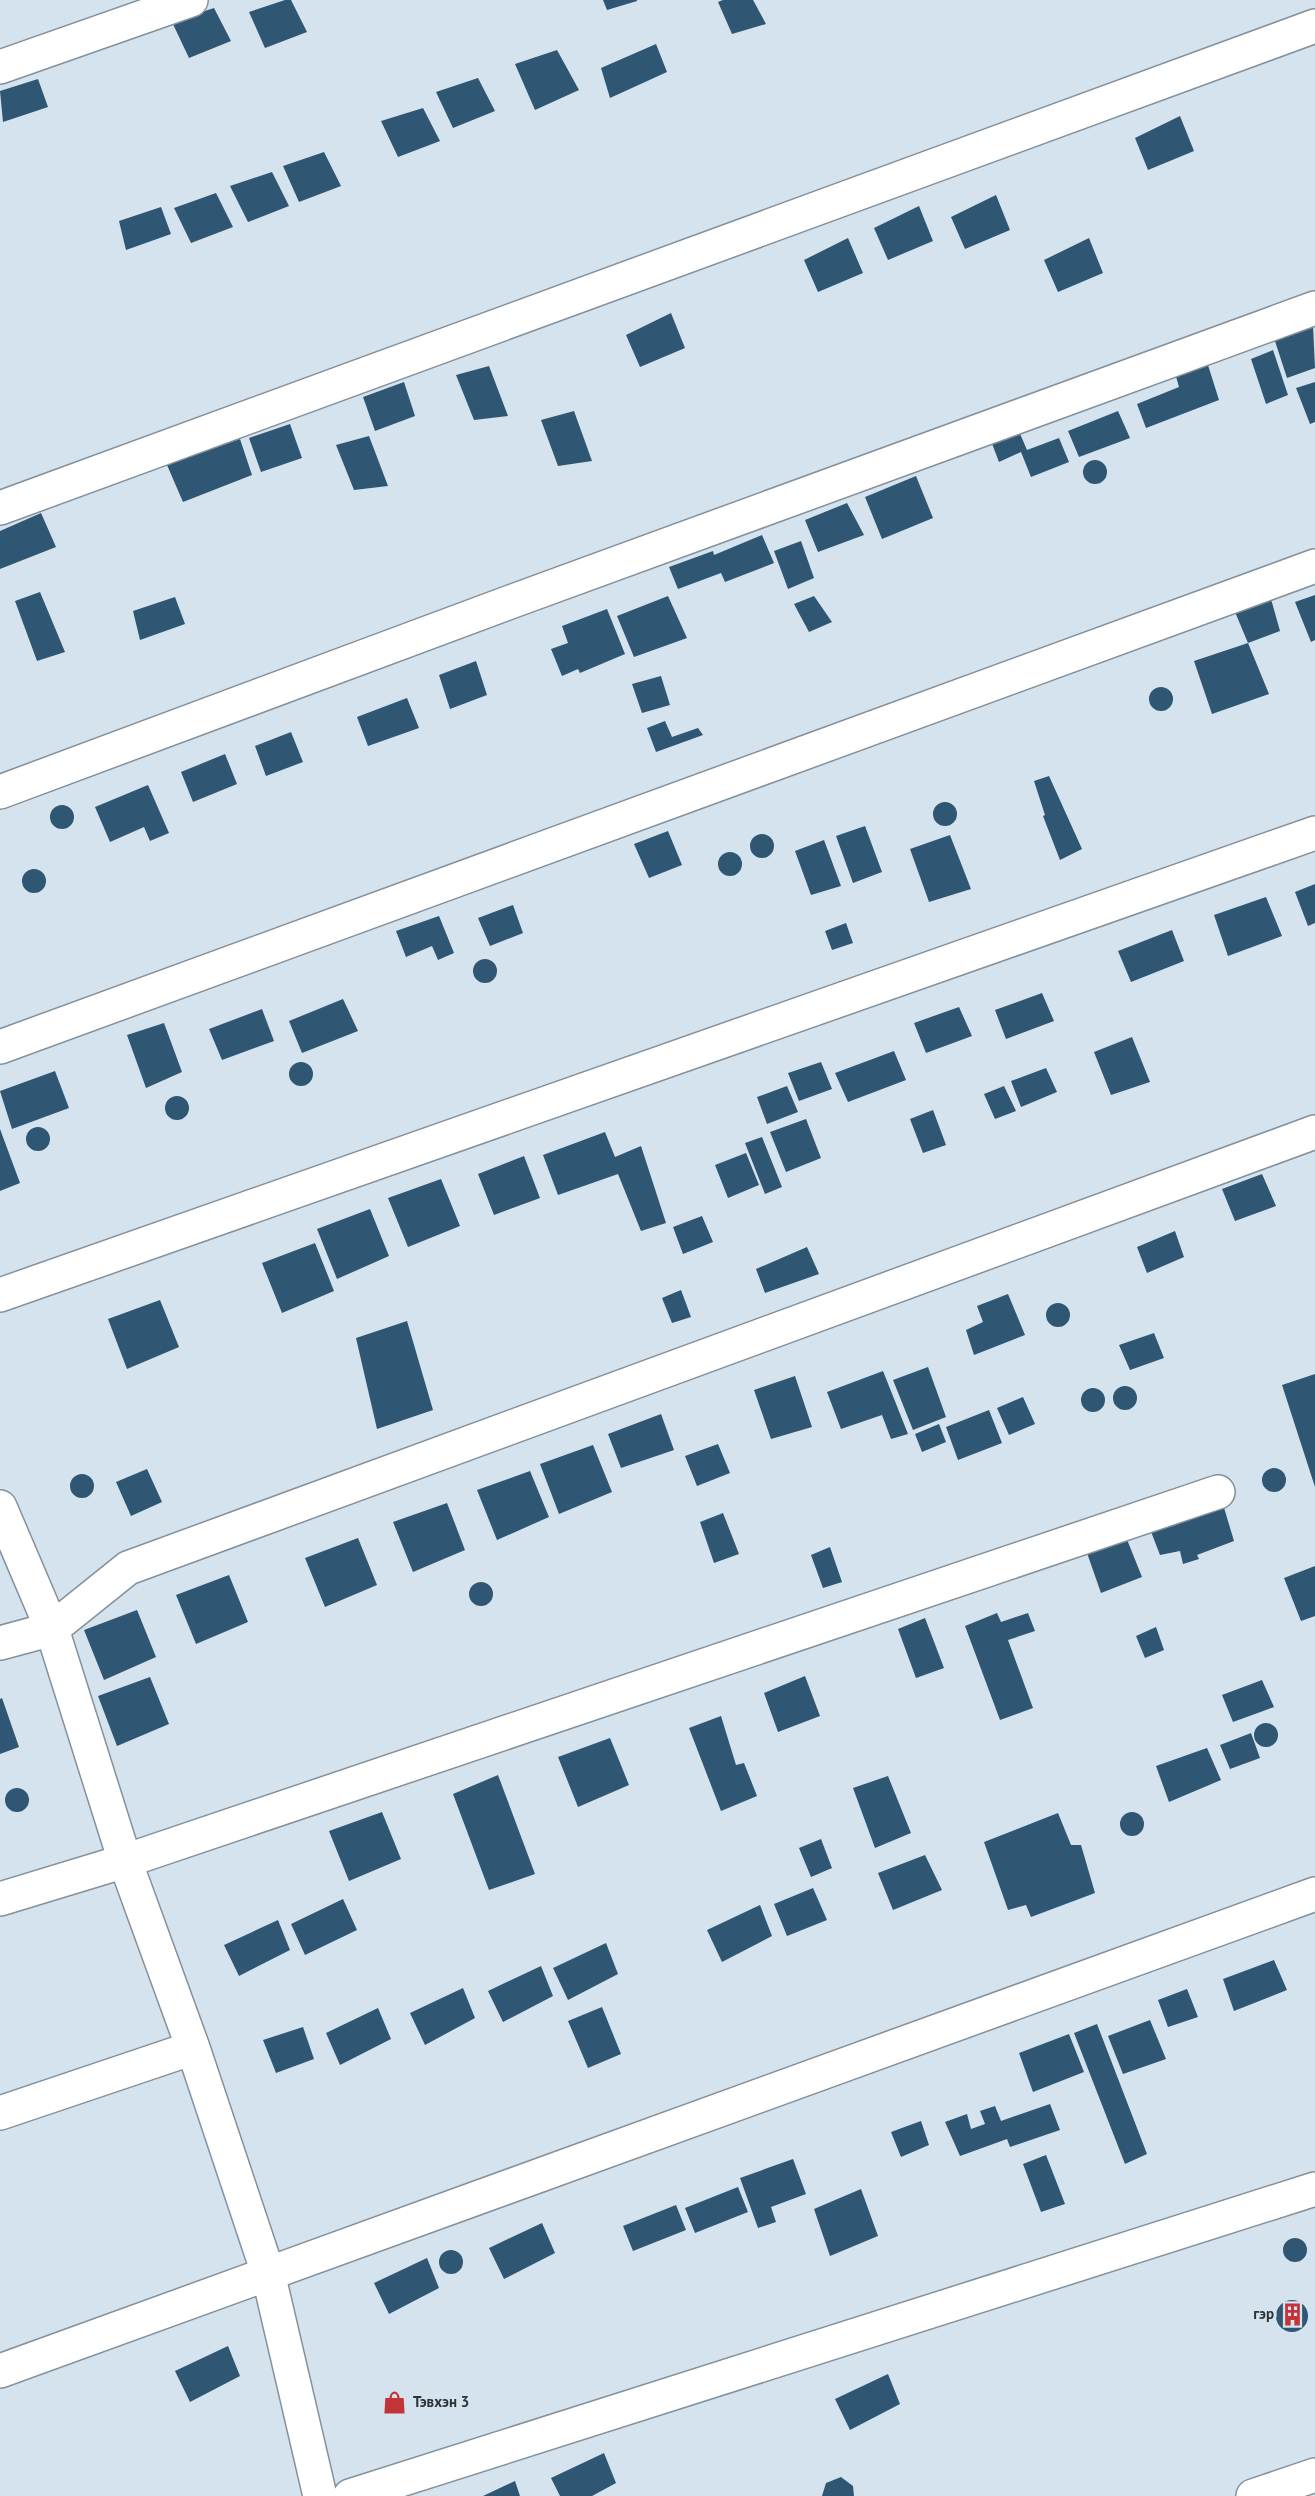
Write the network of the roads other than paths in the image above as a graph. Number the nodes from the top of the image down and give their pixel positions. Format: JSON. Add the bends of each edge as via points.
{"nodes":[{"id":1,"x":191,"y":0,"type":"edge"},
{"id":2,"x":1315,"y":26,"type":"edge"},
{"id":3,"x":0,"y":67,"type":"edge"},
{"id":4,"x":1315,"y":308,"type":"edge"},
{"id":5,"x":0,"y":508,"type":"edge"},
{"id":6,"x":1315,"y":566,"type":"edge"},
{"id":7,"x":0,"y":792,"type":"edge"},
{"id":8,"x":1315,"y":833,"type":"edge"},
{"id":9,"x":0,"y":1047,"type":"edge"},
{"id":10,"x":1315,"y":1132,"type":"edge"},
{"id":11,"x":0,"y":1295,"type":"edge"},
{"id":12,"x":1218,"y":1492,"type":"dead end"},
{"id":13,"x":0,"y":1507,"type":"edge"},
{"id":14,"x":52,"y":1629,"type":"junction"},
{"id":15,"x":0,"y":1643,"type":"edge"},
{"id":16,"x":125,"y":1861,"type":"junction"},
{"id":17,"x":1315,"y":1894,"type":"edge"},
{"id":18,"x":0,"y":1899,"type":"edge"},
{"id":19,"x":193,"y":2048,"type":"junction"},
{"id":20,"x":0,"y":2113,"type":"edge"},
{"id":21,"x":1315,"y":2189,"type":"edge"},
{"id":22,"x":268,"y":2273,"type":"junction"},
{"id":23,"x":0,"y":2370,"type":"edge"},
{"id":24,"x":1315,"y":2475,"type":"edge"},
{"id":25,"x":320,"y":2496,"type":"edge"},
{"id":26,"x":350,"y":2496,"type":"edge"},
{"id":27,"x":1253,"y":2496,"type":"edge"}],
"edges":[{"from":1,"to":3,"type":"street"},
{"from":2,"to":5,"type":"street"},
{"from":4,"to":7,"type":"street"},
{"from":6,"to":9,"type":"street"},
{"from":8,"to":11,"type":"street"},
{"from":10,"to":14,"type":"street","via":[[128,1568]]},
{"from":12,"to":16,"type":"street"},
{"from":13,"to":14,"type":"street"},
{"from":14,"to":15,"type":"street"},
{"from":14,"to":16,"type":"street"},
{"from":16,"to":18,"type":"street"},
{"from":16,"to":19,"type":"street"},
{"from":17,"to":22,"type":"street"},
{"from":19,"to":20,"type":"street"},
{"from":19,"to":22,"type":"street"},
{"from":21,"to":26,"type":"street"},
{"from":22,"to":23,"type":"street"},
{"from":22,"to":25,"type":"street"},
{"from":24,"to":27,"type":"street"}]}
